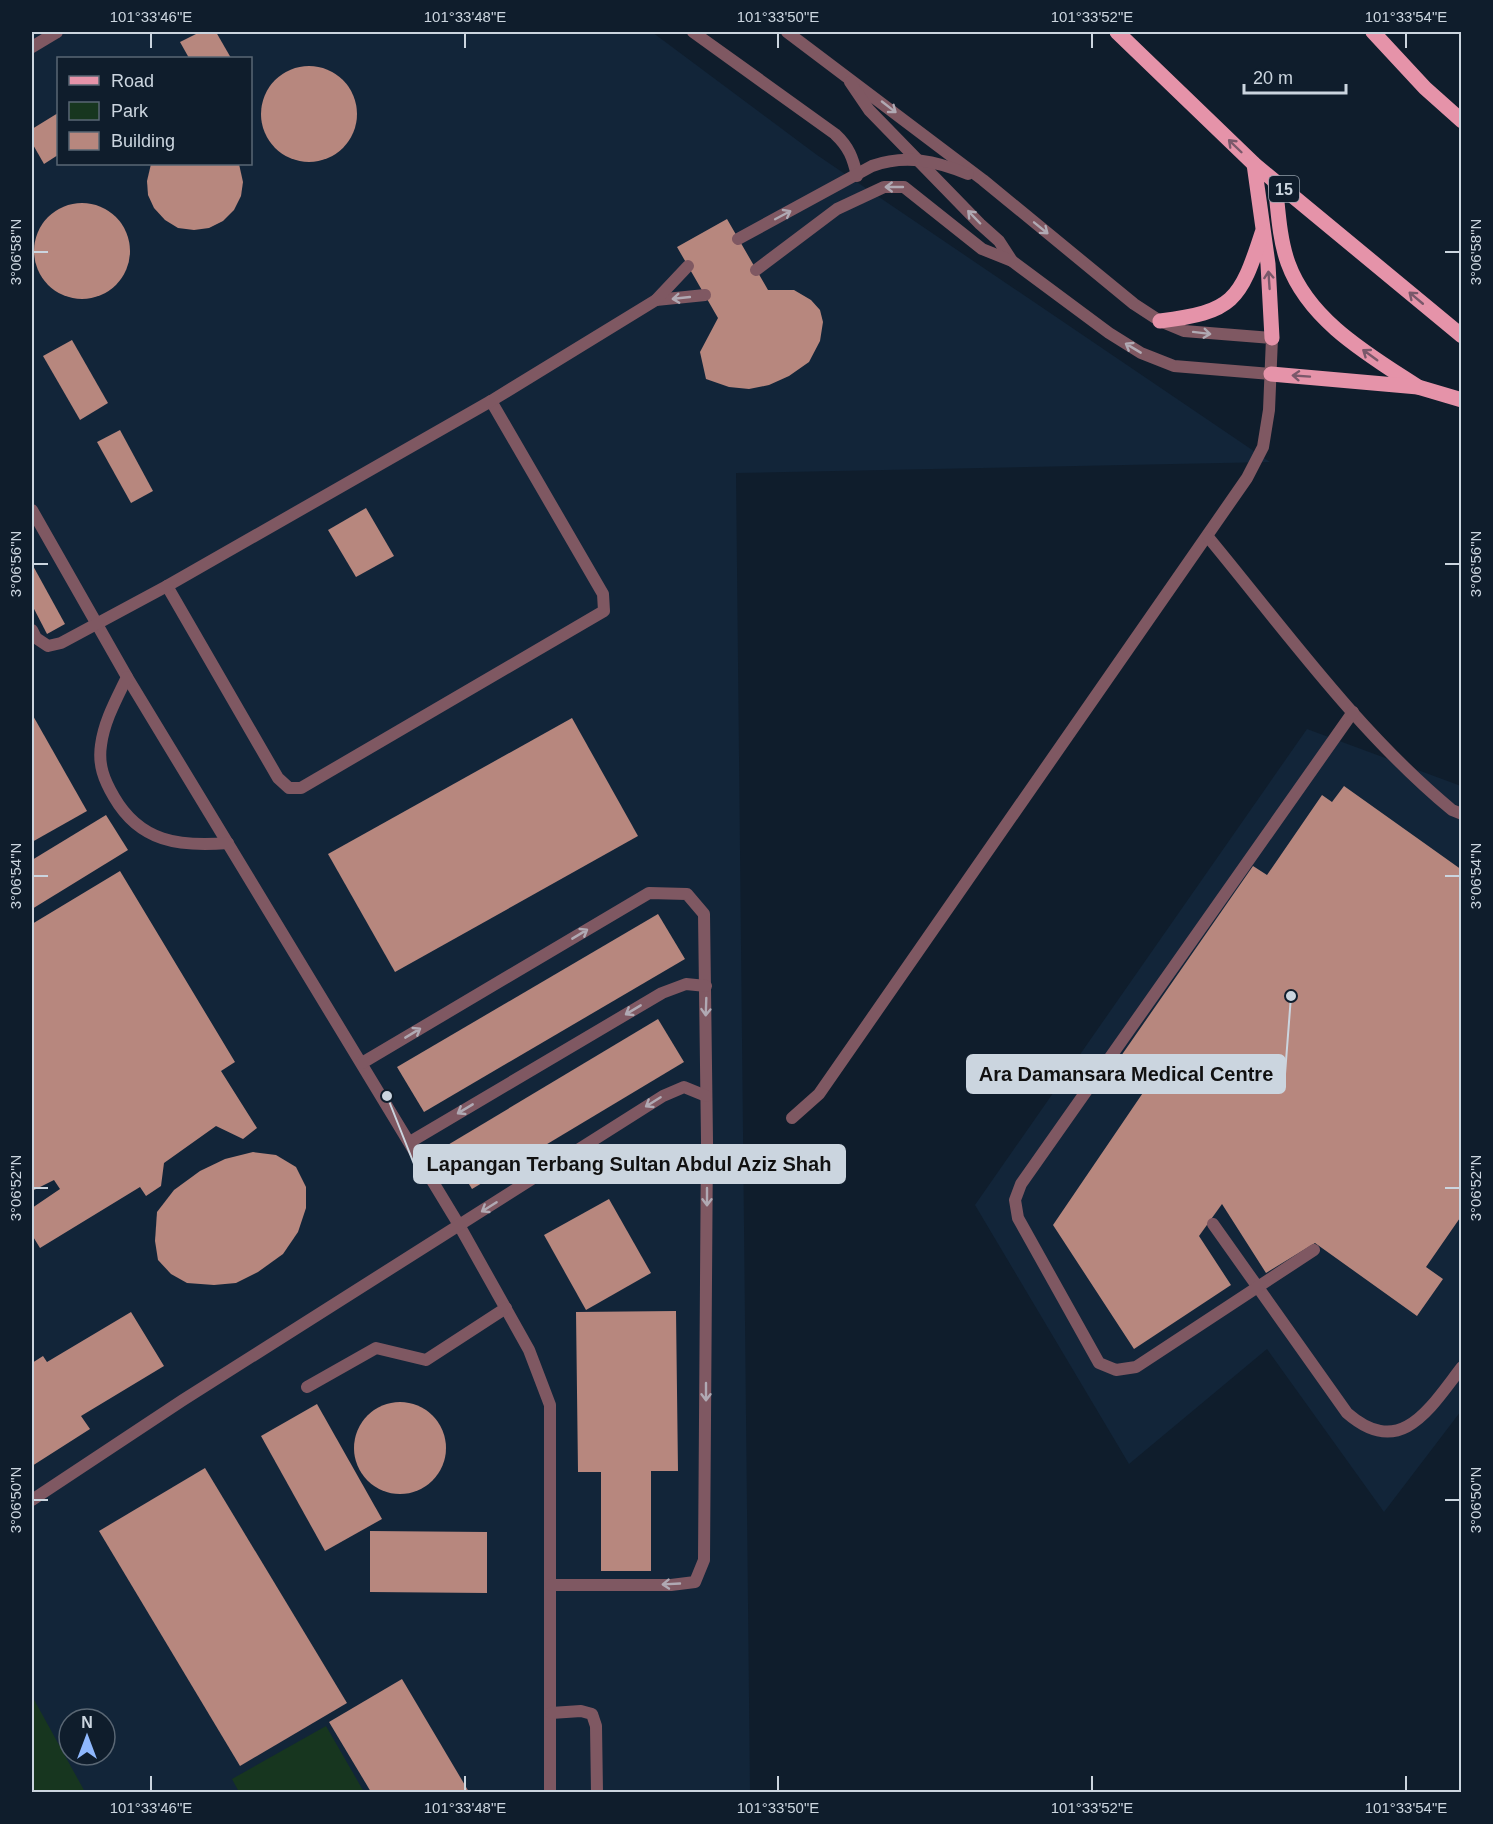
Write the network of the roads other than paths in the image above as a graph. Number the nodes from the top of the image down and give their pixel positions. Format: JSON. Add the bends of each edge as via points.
{"nodes":[{"id":1,"x":57,"y":32,"type":"edge"},
{"id":2,"x":693,"y":32,"type":"edge"},
{"id":3,"x":787,"y":32,"type":"edge"},
{"id":4,"x":1117,"y":32,"type":"edge"},
{"id":5,"x":1373,"y":32,"type":"edge"},
{"id":6,"x":35,"y":40,"type":"edge"},
{"id":7,"x":842,"y":71,"type":"junction"},
{"id":8,"x":1461,"y":121,"type":"edge"},
{"id":9,"x":917,"y":159,"type":"junction"},
{"id":10,"x":1254,"y":164,"type":"junction"},
{"id":11,"x":857,"y":176,"type":"junction"},
{"id":12,"x":983,"y":180,"type":"junction"},
{"id":13,"x":1275,"y":182,"type":"junction"},
{"id":14,"x":1264,"y":228,"type":"junction"},
{"id":15,"x":738,"y":239,"type":"dead end"},
{"id":16,"x":1012,"y":261,"type":"junction"},
{"id":17,"x":688,"y":266,"type":"dead end"},
{"id":18,"x":756,"y":270,"type":"dead end"},
{"id":19,"x":705,"y":295,"type":"dead end"},
{"id":20,"x":656,"y":300,"type":"junction"},
{"id":21,"x":1160,"y":321,"type":"junction"},
{"id":22,"x":1461,"y":336,"type":"edge"},
{"id":23,"x":1272,"y":338,"type":"junction"},
{"id":24,"x":1271,"y":374,"type":"junction"},
{"id":25,"x":1418,"y":387,"type":"junction"},
{"id":26,"x":1461,"y":400,"type":"edge"},
{"id":27,"x":491,"y":401,"type":"junction"},
{"id":28,"x":32,"y":510,"type":"edge"},
{"id":29,"x":1208,"y":537,"type":"junction"},
{"id":30,"x":167,"y":586,"type":"junction"},
{"id":31,"x":98,"y":624,"type":"junction"},
{"id":32,"x":32,"y":630,"type":"edge"},
{"id":33,"x":128,"y":677,"type":"junction"},
{"id":34,"x":1353,"y":712,"type":"junction"},
{"id":35,"x":1461,"y":814,"type":"edge"},
{"id":36,"x":228,"y":843,"type":"junction"},
{"id":37,"x":706,"y":986,"type":"junction"},
{"id":38,"x":362,"y":1063,"type":"junction"},
{"id":39,"x":706,"y":1096,"type":"junction"},
{"id":40,"x":792,"y":1118,"type":"dead end"},
{"id":41,"x":410,"y":1142,"type":"junction"},
{"id":42,"x":1213,"y":1224,"type":"dead end"},
{"id":43,"x":459,"y":1225,"type":"junction"},
{"id":44,"x":1314,"y":1250,"type":"dead end"},
{"id":45,"x":1257,"y":1288,"type":"junction"},
{"id":46,"x":506,"y":1308,"type":"junction"},
{"id":47,"x":1461,"y":1367,"type":"edge"},
{"id":48,"x":307,"y":1387,"type":"dead end"},
{"id":49,"x":32,"y":1500,"type":"edge"},
{"id":50,"x":552,"y":1585,"type":"junction"},
{"id":51,"x":551,"y":1713,"type":"junction"},
{"id":52,"x":550,"y":1792,"type":"edge"},
{"id":53,"x":597,"y":1792,"type":"edge"}],
"edges":[{"from":1,"to":6,"type":"lane"},
{"from":2,"to":11,"type":"lane","via":[[836,134],[853,157]]},
{"from":3,"to":7,"type":"lane"},
{"from":10,"to":4,"type":"main road","number":"15","one_way":true},
{"from":5,"to":8,"type":"main road"},
{"from":7,"to":9,"type":"lane","via":[[869,110]]},
{"from":7,"to":12,"type":"lane","one_way":true},
{"from":9,"to":11,"type":"lane","via":[[892,159]]},
{"from":9,"to":12,"type":"lane"},
{"from":16,"to":9,"type":"lane","one_way":true,"via":[[999,240]]},
{"from":10,"to":13,"type":"main road","number":"15"},
{"from":10,"to":14,"type":"main road"},
{"from":15,"to":11,"type":"lane","one_way":true},
{"from":12,"to":21,"type":"lane","one_way":true},
{"from":22,"to":13,"type":"main road","number":"15","one_way":true},
{"from":25,"to":13,"type":"main road","one_way":true,"via":[[1366,353],[1310,305],[1288,263]]},
{"from":14,"to":21,"type":"main road","via":[[1242,287],[1221,308]]},
{"from":23,"to":14,"type":"main road","one_way":true},
{"from":16,"to":18,"type":"lane","one_way":true,"via":[[982,249],[904,187],[884,187],[837,209]]},
{"from":24,"to":16,"type":"lane","one_way":true,"via":[[1174,366],[1141,353]]},
{"from":17,"to":20,"type":"lane"},
{"from":19,"to":20,"type":"lane","one_way":true},
{"from":20,"to":27,"type":"lane"},
{"from":21,"to":23,"type":"lane","one_way":true,"via":[[1184,331]]},
{"from":23,"to":24,"type":"lane"},
{"from":25,"to":24,"type":"main road","one_way":true},
{"from":24,"to":29,"type":"lane","via":[[1263,447]]},
{"from":25,"to":26,"type":"main road"},
{"from":27,"to":30,"type":"lane"},
{"from":27,"to":30,"type":"lane","via":[[603,594],[604,611],[301,788],[289,788],[278,778]]},
{"from":28,"to":31,"type":"lane"},
{"from":29,"to":34,"type":"lane"},
{"from":29,"to":40,"type":"lane","via":[[819,1094]]},
{"from":30,"to":31,"type":"lane"},
{"from":31,"to":32,"type":"lane","via":[[48,646]]},
{"from":31,"to":33,"type":"lane"},
{"from":33,"to":36,"type":"lane"},
{"from":33,"to":36,"type":"lane","via":[[111,710],[101,746],[102,776],[125,816],[156,838],[198,845]]},
{"from":34,"to":35,"type":"lane","via":[[1404,768]]},
{"from":34,"to":45,"type":"lane","via":[[1021,1184],[1015,1200],[1018,1218],[1099,1363],[1116,1370],[1136,1367]]},
{"from":36,"to":38,"type":"lane"},
{"from":38,"to":37,"type":"lane","one_way":true,"via":[[649,893],[687,894],[704,915]]},
{"from":37,"to":39,"type":"lane","one_way":true},
{"from":37,"to":41,"type":"lane","one_way":true,"via":[[686,984],[662,993]]},
{"from":38,"to":41,"type":"lane"},
{"from":39,"to":43,"type":"lane","one_way":true,"via":[[684,1087],[663,1096]]},
{"from":39,"to":50,"type":"lane","one_way":true,"via":[[704,1560],[695,1582]]},
{"from":41,"to":43,"type":"lane"},
{"from":42,"to":45,"type":"lane"},
{"from":43,"to":46,"type":"lane"},
{"from":43,"to":49,"type":"lane"},
{"from":44,"to":45,"type":"lane"},
{"from":45,"to":47,"type":"lane","via":[[1347,1413],[1360,1425],[1377,1431],[1396,1431],[1413,1425]]},
{"from":46,"to":48,"type":"lane","via":[[426,1360],[376,1348]]},
{"from":46,"to":50,"type":"lane","via":[[530,1350],[550,1405]]},
{"from":50,"to":51,"type":"lane"},
{"from":51,"to":52,"type":"lane"},
{"from":51,"to":53,"type":"lane","via":[[592,1714],[596,1726]]}]}
